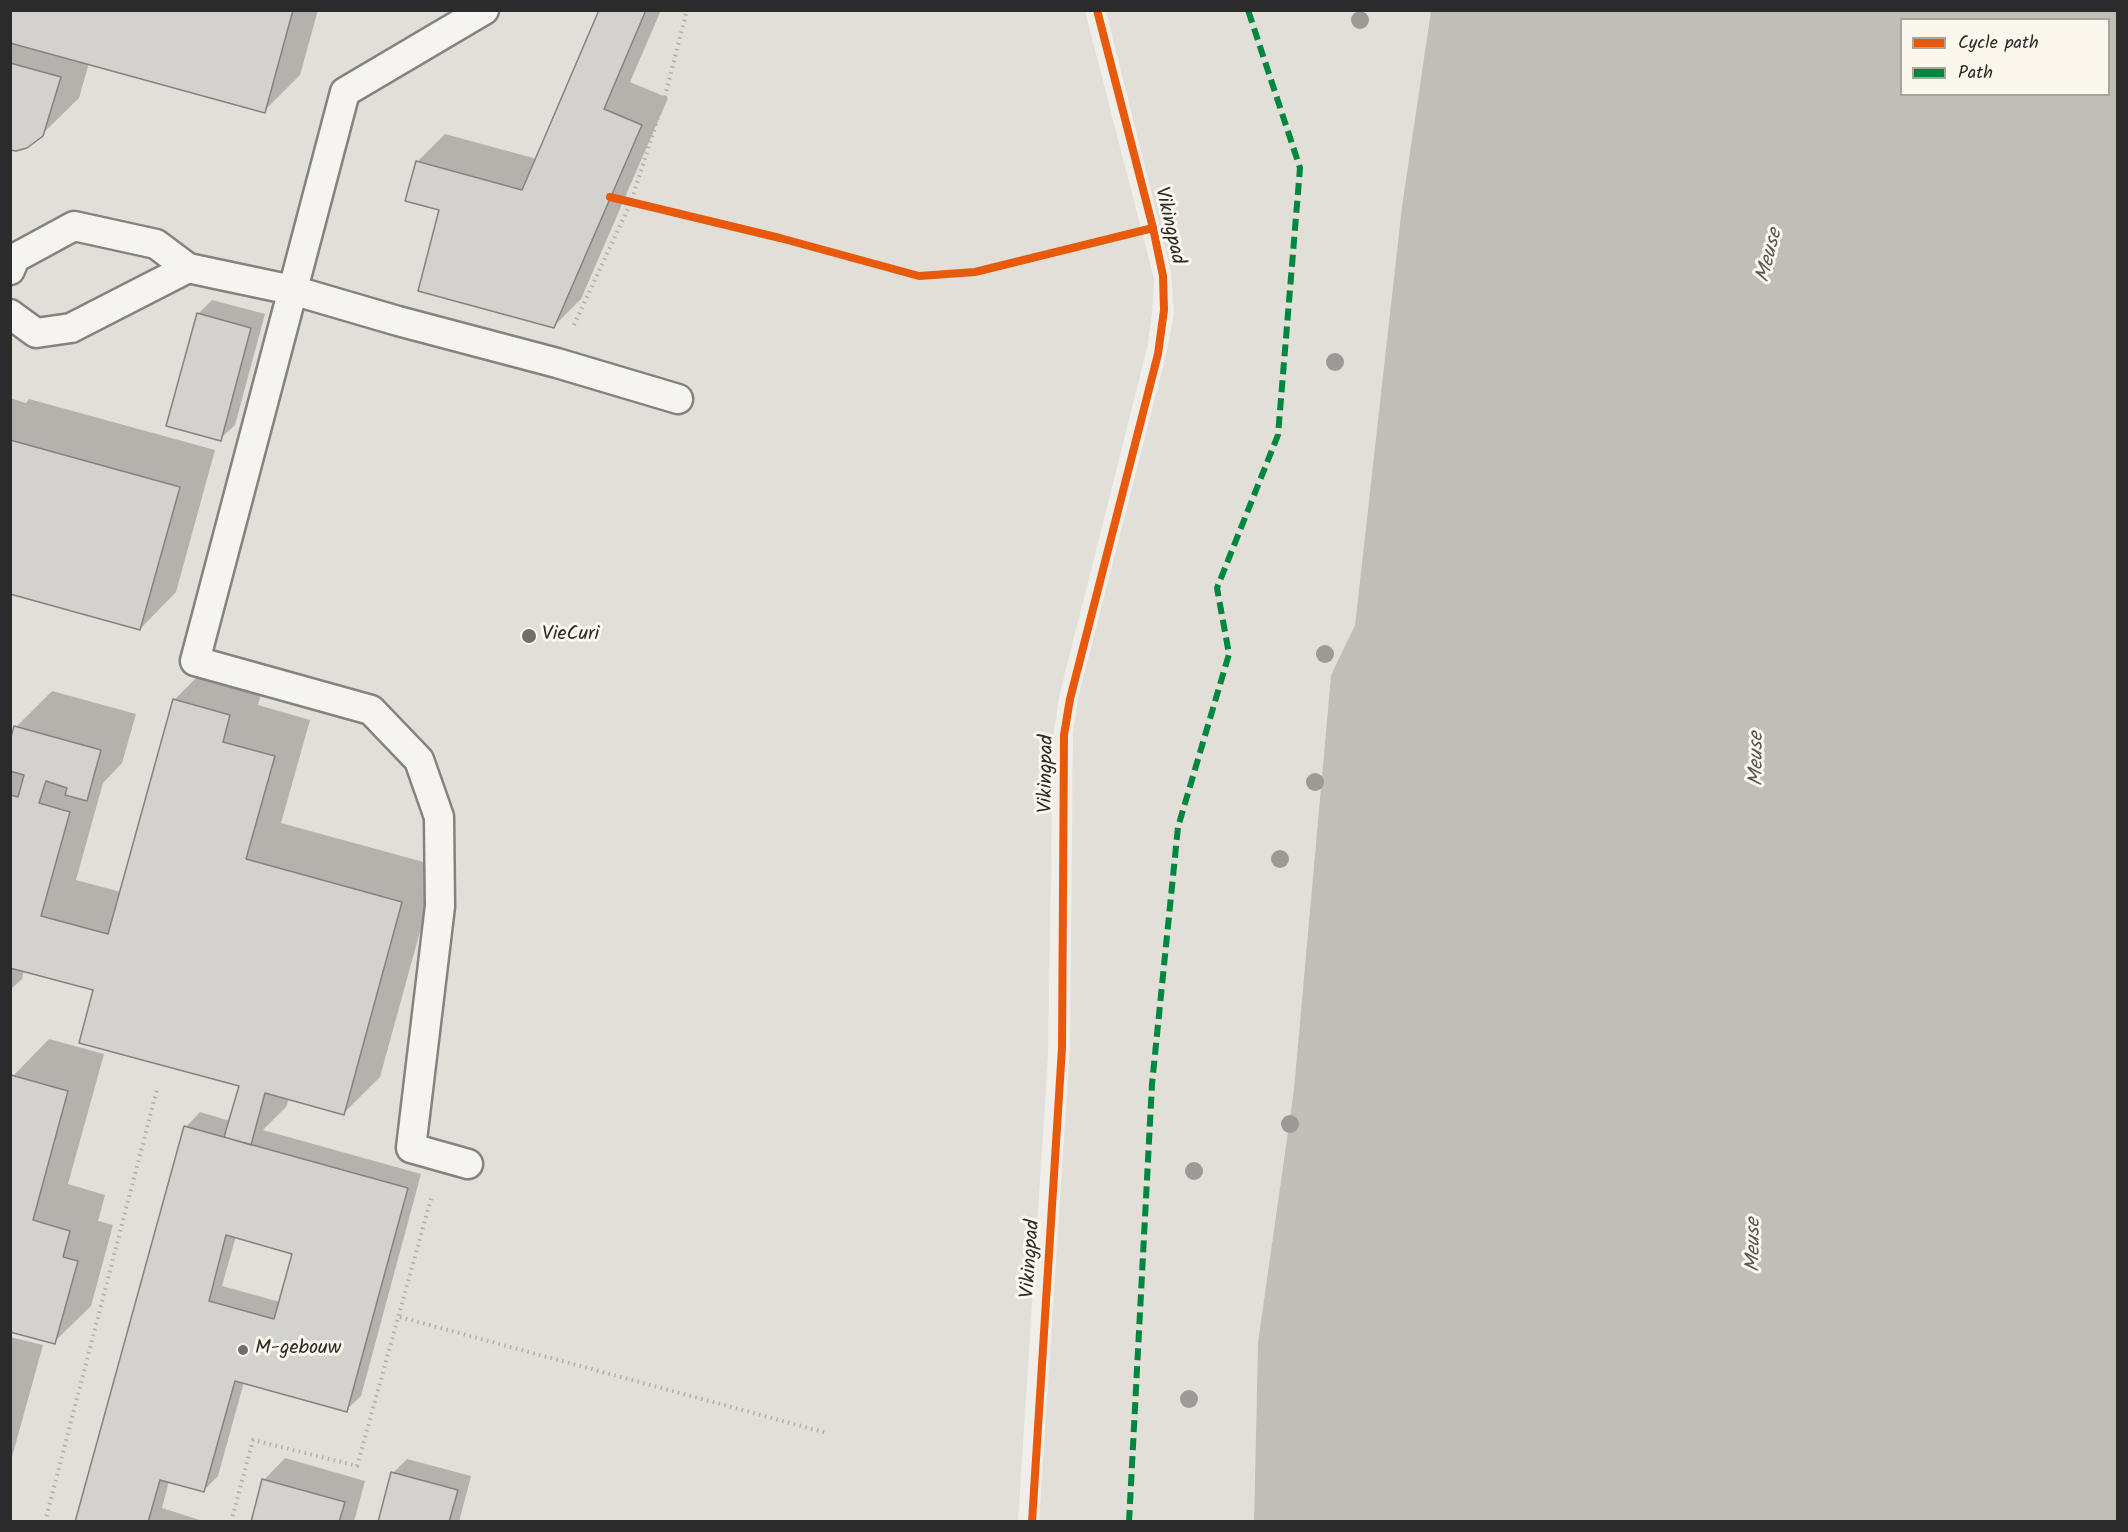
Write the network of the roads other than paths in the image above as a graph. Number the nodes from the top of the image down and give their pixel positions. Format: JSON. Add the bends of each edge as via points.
{"nodes":[{"id":1,"x":484,"y":10,"type":"edge"},
{"id":2,"x":188,"y":268,"type":"junction"},
{"id":3,"x":10,"y":270,"type":"edge"},
{"id":4,"x":292,"y":290,"type":"junction"},
{"id":5,"x":10,"y":314,"type":"edge"},
{"id":6,"x":678,"y":399,"type":"dead end"},
{"id":7,"x":468,"y":1164,"type":"dead end"}],
"edges":[{"from":1,"to":4,"type":"lane","via":[[345,92]]},
{"from":2,"to":3,"type":"lane","via":[[156,244],[74,226],[15,258]]},
{"from":2,"to":4,"type":"lane"},
{"from":2,"to":5,"type":"lane","via":[[71,328],[36,333]]},
{"from":4,"to":6,"type":"lane"},
{"from":4,"to":7,"type":"lane","via":[[195,662],[370,710],[419,760],[439,817],[440,906],[411,1148]]}]}
